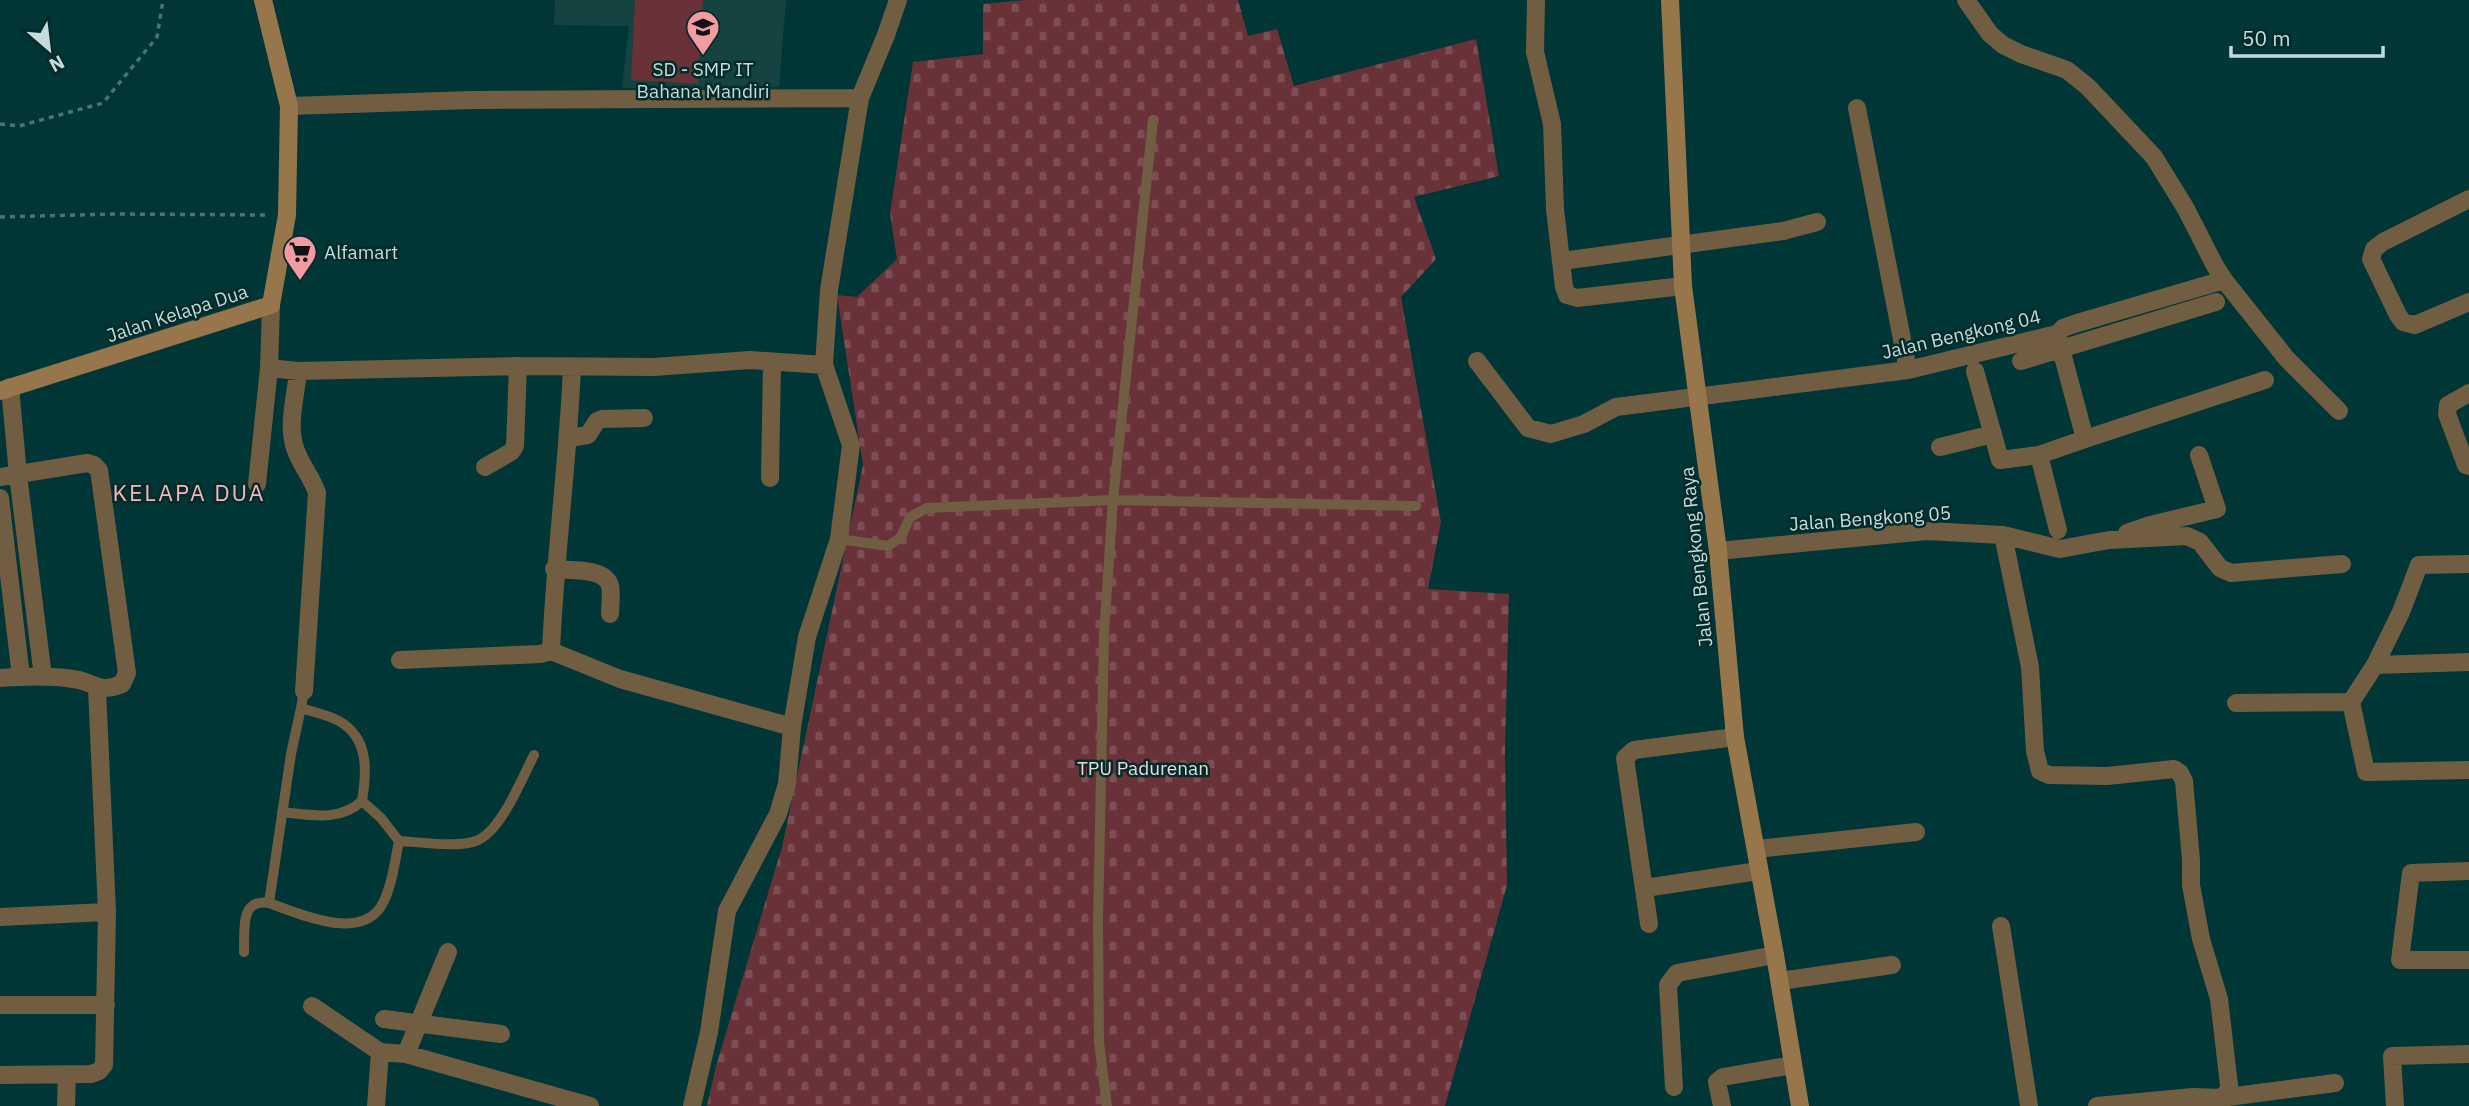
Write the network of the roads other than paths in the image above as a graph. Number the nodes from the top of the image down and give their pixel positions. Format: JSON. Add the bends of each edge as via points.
{"nodes":[{"id":1,"x":263,"y":0,"type":"edge"},
{"id":2,"x":898,"y":0,"type":"edge"},
{"id":3,"x":1536,"y":0,"type":"edge"},
{"id":4,"x":1670,"y":0,"type":"edge"},
{"id":5,"x":1966,"y":0,"type":"edge"},
{"id":6,"x":860,"y":97,"type":"junction"},
{"id":7,"x":289,"y":106,"type":"junction"},
{"id":8,"x":1857,"y":108,"type":"dead end"},
{"id":9,"x":1153,"y":120,"type":"dead end"},
{"id":10,"x":2469,"y":199,"type":"edge"},
{"id":11,"x":1817,"y":222,"type":"dead end"},
{"id":12,"x":1682,"y":245,"type":"junction"},
{"id":13,"x":1562,"y":261,"type":"junction"},
{"id":14,"x":2224,"y":280,"type":"junction"},
{"id":15,"x":1683,"y":286,"type":"junction"},
{"id":16,"x":2216,"y":302,"type":"dead end"},
{"id":17,"x":2469,"y":302,"type":"edge"},
{"id":18,"x":271,"y":305,"type":"junction"},
{"id":19,"x":2059,"y":342,"type":"junction"},
{"id":20,"x":1477,"y":361,"type":"dead end"},
{"id":21,"x":2021,"y":361,"type":"dead end"},
{"id":22,"x":772,"y":363,"type":"junction"},
{"id":23,"x":824,"y":365,"type":"junction"},
{"id":24,"x":518,"y":366,"type":"junction"},
{"id":25,"x":572,"y":367,"type":"junction"},
{"id":26,"x":269,"y":368,"type":"junction"},
{"id":27,"x":1908,"y":370,"type":"junction"},
{"id":28,"x":298,"y":371,"type":"junction"},
{"id":29,"x":1975,"y":371,"type":"dead end"},
{"id":30,"x":2264,"y":380,"type":"dead end"},
{"id":31,"x":5,"y":389,"type":"edge"},
{"id":32,"x":2469,"y":393,"type":"edge"},
{"id":33,"x":1699,"y":397,"type":"junction"},
{"id":34,"x":2339,"y":411,"type":"dead end"},
{"id":35,"x":644,"y":418,"type":"dead end"},
{"id":36,"x":1993,"y":434,"type":"junction"},
{"id":37,"x":569,"y":438,"type":"junction"},
{"id":38,"x":2085,"y":439,"type":"junction"},
{"id":39,"x":1940,"y":447,"type":"dead end"},
{"id":40,"x":2039,"y":455,"type":"junction"},
{"id":41,"x":2199,"y":455,"type":"dead end"},
{"id":42,"x":2469,"y":466,"type":"edge"},
{"id":43,"x":485,"y":467,"type":"dead end"},
{"id":44,"x":9,"y":476,"type":"edge"},
{"id":45,"x":770,"y":478,"type":"dead end"},
{"id":46,"x":257,"y":484,"type":"dead end"},
{"id":47,"x":0,"y":498,"type":"edge"},
{"id":48,"x":1113,"y":500,"type":"junction"},
{"id":49,"x":1416,"y":506,"type":"dead end"},
{"id":50,"x":2058,"y":530,"type":"dead end"},
{"id":51,"x":2003,"y":535,"type":"junction"},
{"id":52,"x":839,"y":540,"type":"junction"},
{"id":53,"x":2109,"y":540,"type":"junction"},
{"id":54,"x":1718,"y":551,"type":"junction"},
{"id":55,"x":2343,"y":564,"type":"dead end"},
{"id":56,"x":2469,"y":564,"type":"edge"},
{"id":57,"x":554,"y":569,"type":"junction"},
{"id":58,"x":610,"y":614,"type":"dead end"},
{"id":59,"x":551,"y":651,"type":"junction"},
{"id":60,"x":400,"y":660,"type":"dead end"},
{"id":61,"x":2469,"y":662,"type":"edge"},
{"id":62,"x":2375,"y":665,"type":"junction"},
{"id":63,"x":21,"y":677,"type":"junction"},
{"id":64,"x":43,"y":677,"type":"junction"},
{"id":65,"x":0,"y":678,"type":"edge"},
{"id":66,"x":97,"y":688,"type":"junction"},
{"id":67,"x":303,"y":700,"type":"junction"},
{"id":68,"x":2351,"y":702,"type":"junction"},
{"id":69,"x":2236,"y":703,"type":"dead end"},
{"id":70,"x":792,"y":727,"type":"junction"},
{"id":71,"x":1735,"y":737,"type":"junction"},
{"id":72,"x":534,"y":755,"type":"dead end"},
{"id":73,"x":2469,"y":771,"type":"edge"},
{"id":74,"x":362,"y":801,"type":"junction"},
{"id":75,"x":282,"y":812,"type":"junction"},
{"id":76,"x":1916,"y":832,"type":"dead end"},
{"id":77,"x":399,"y":841,"type":"junction"},
{"id":78,"x":1757,"y":849,"type":"junction"},
{"id":79,"x":1758,"y":871,"type":"junction"},
{"id":80,"x":2469,"y":871,"type":"edge"},
{"id":81,"x":1645,"y":888,"type":"junction"},
{"id":82,"x":269,"y":903,"type":"junction"},
{"id":83,"x":107,"y":912,"type":"junction"},
{"id":84,"x":0,"y":917,"type":"edge"},
{"id":85,"x":1650,"y":924,"type":"dead end"},
{"id":86,"x":2001,"y":926,"type":"dead end"},
{"id":87,"x":244,"y":952,"type":"dead end"},
{"id":88,"x":448,"y":952,"type":"dead end"},
{"id":89,"x":1775,"y":955,"type":"junction"},
{"id":90,"x":2469,"y":960,"type":"edge"},
{"id":91,"x":1892,"y":965,"type":"dead end"},
{"id":92,"x":1780,"y":981,"type":"junction"},
{"id":93,"x":0,"y":1005,"type":"edge"},
{"id":94,"x":106,"y":1005,"type":"junction"},
{"id":95,"x":312,"y":1006,"type":"dead end"},
{"id":96,"x":384,"y":1019,"type":"dead end"},
{"id":97,"x":418,"y":1024,"type":"junction"},
{"id":98,"x":501,"y":1034,"type":"dead end"},
{"id":99,"x":380,"y":1052,"type":"junction"},
{"id":100,"x":405,"y":1054,"type":"junction"},
{"id":101,"x":2469,"y":1054,"type":"edge"},
{"id":102,"x":1793,"y":1065,"type":"junction"},
{"id":103,"x":0,"y":1075,"type":"edge"},
{"id":104,"x":66,"y":1075,"type":"junction"},
{"id":105,"x":2335,"y":1083,"type":"dead end"},
{"id":106,"x":1674,"y":1087,"type":"dead end"},
{"id":107,"x":2221,"y":1098,"type":"junction"},
{"id":108,"x":2194,"y":1102,"type":"edge"},
{"id":109,"x":66,"y":1106,"type":"edge"},
{"id":110,"x":376,"y":1106,"type":"edge"},
{"id":111,"x":590,"y":1106,"type":"edge"},
{"id":112,"x":692,"y":1106,"type":"edge"},
{"id":113,"x":1107,"y":1106,"type":"edge"},
{"id":114,"x":1722,"y":1106,"type":"edge"},
{"id":115,"x":1800,"y":1106,"type":"edge"},
{"id":116,"x":2029,"y":1106,"type":"edge"},
{"id":117,"x":2097,"y":1106,"type":"edge"},
{"id":118,"x":2395,"y":1106,"type":"edge"}],
"edges":[{"from":1,"to":7,"type":"street","name":"Jalan Kelapa Dua"},
{"from":2,"to":6,"type":"street"},
{"from":3,"to":13,"type":"street","via":[[1535,52],[1552,124]]},
{"from":4,"to":12,"type":"street","name":"Jalan Bengkong Raya"},
{"from":5,"to":14,"type":"street","via":[[1997,40],[2067,70],[2088,87],[2154,157]]},
{"from":6,"to":7,"type":"street"},
{"from":6,"to":23,"type":"street","via":[[829,290]]},
{"from":7,"to":18,"type":"street","name":"Jalan Kelapa Dua","via":[[287,215]]},
{"from":8,"to":27,"type":"street"},
{"from":9,"to":48,"type":"lane"},
{"from":10,"to":17,"type":"street","via":[[2374,248],[2371,259],[2403,322],[2415,325]]},
{"from":11,"to":12,"type":"street"},
{"from":12,"to":13,"type":"street"},
{"from":12,"to":15,"type":"street","name":"Jalan Bengkong Raya"},
{"from":13,"to":15,"type":"street","via":[[1567,295],[1577,298]]},
{"from":14,"to":19,"type":"street","name":"Jalan Bengkong 04","via":[[2063,328]]},
{"from":14,"to":34,"type":"street","via":[[2286,358]]},
{"from":15,"to":33,"type":"street","name":"Jalan Bengkong Raya"},
{"from":16,"to":19,"type":"street"},
{"from":18,"to":26,"type":"street"},
{"from":18,"to":31,"type":"street","name":"Jalan Kelapa Dua"},
{"from":19,"to":21,"type":"street"},
{"from":19,"to":27,"type":"street","name":"Jalan Bengkong 04"},
{"from":19,"to":38,"type":"street"},
{"from":20,"to":33,"type":"street","name":"Jalan Bengkong 04","via":[[1528,428],[1551,434],[1616,407]]},
{"from":22,"to":23,"type":"street"},
{"from":22,"to":25,"type":"street"},
{"from":22,"to":45,"type":"street"},
{"from":23,"to":52,"type":"street","via":[[850,445]]},
{"from":24,"to":25,"type":"street"},
{"from":24,"to":28,"type":"street"},
{"from":24,"to":43,"type":"street","via":[[516,442],[511,452]]},
{"from":25,"to":37,"type":"street"},
{"from":26,"to":28,"type":"street"},
{"from":26,"to":46,"type":"street"},
{"from":27,"to":33,"type":"street","name":"Jalan Bengkong 04"},
{"from":28,"to":67,"type":"street","via":[[292,431],[295,449],[317,493]]},
{"from":29,"to":36,"type":"street"},
{"from":30,"to":38,"type":"street"},
{"from":31,"to":44,"type":"street"},
{"from":32,"to":42,"type":"street","via":[[2448,405],[2447,414]]},
{"from":33,"to":54,"type":"street","name":"Jalan Bengkong Raya"},
{"from":35,"to":37,"type":"street","via":[[602,419],[588,435]]},
{"from":36,"to":39,"type":"street"},
{"from":36,"to":40,"type":"street","via":[[2000,460]]},
{"from":37,"to":57,"type":"street"},
{"from":38,"to":40,"type":"street"},
{"from":40,"to":50,"type":"street"},
{"from":41,"to":53,"type":"street","via":[[2217,509]]},
{"from":44,"to":64,"type":"street"},
{"from":44,"to":66,"type":"street","via":[[87,463],[99,470],[127,673],[122,684]]},
{"from":47,"to":63,"type":"street"},
{"from":48,"to":49,"type":"lane"},
{"from":48,"to":52,"type":"lane","via":[[928,508],[910,517],[901,537],[888,546]]},
{"from":48,"to":113,"type":"lane","via":[[1104,635],[1097,921],[1099,1042]]},
{"from":51,"to":53,"type":"street","name":"Jalan Bengkong 05","via":[[2060,549]]},
{"from":51,"to":54,"type":"street","name":"Jalan Bengkong 05","via":[[1927,531]]},
{"from":51,"to":107,"type":"street","via":[[2029,667],[2040,771],[2107,776],[2174,769],[2184,780],[2191,885],[2219,999],[2229,1085]]},
{"from":52,"to":70,"type":"street","via":[[807,637]]},
{"from":53,"to":55,"type":"street","name":"Jalan Bengkong 05","via":[[2187,536],[2200,542],[2220,568],[2231,573]]},
{"from":54,"to":71,"type":"street","name":"Jalan Bengkong Raya"},
{"from":56,"to":62,"type":"street","via":[[2419,565]]},
{"from":57,"to":58,"type":"street","via":[[598,573],[607,579]]},
{"from":57,"to":59,"type":"street"},
{"from":59,"to":60,"type":"street"},
{"from":59,"to":70,"type":"street","via":[[620,679]]},
{"from":61,"to":62,"type":"street"},
{"from":62,"to":68,"type":"street"},
{"from":63,"to":64,"type":"street"},
{"from":63,"to":65,"type":"street"},
{"from":64,"to":66,"type":"street","via":[[82,681]]},
{"from":66,"to":83,"type":"street"},
{"from":67,"to":74,"type":"lane","via":[[338,720],[363,746],[366,777]]},
{"from":67,"to":75,"type":"lane"},
{"from":68,"to":69,"type":"street"},
{"from":68,"to":73,"type":"street","via":[[2366,772]]},
{"from":70,"to":112,"type":"street","via":[[787,784],[778,814],[727,911],[709,1032]]},
{"from":71,"to":78,"type":"street","name":"Jalan Bengkong Raya"},
{"from":71,"to":81,"type":"street","via":[[1634,750],[1625,758]]},
{"from":72,"to":77,"type":"lane","via":[[501,818],[481,839]]},
{"from":74,"to":75,"type":"lane","via":[[340,815]]},
{"from":74,"to":77,"type":"lane"},
{"from":75,"to":82,"type":"lane"},
{"from":76,"to":78,"type":"street"},
{"from":77,"to":82,"type":"lane","via":[[387,893],[370,918],[336,924]]},
{"from":78,"to":79,"type":"street","name":"Jalan Bengkong Raya"},
{"from":79,"to":81,"type":"street"},
{"from":79,"to":89,"type":"street","name":"Jalan Bengkong Raya"},
{"from":80,"to":90,"type":"street","via":[[2411,873],[2400,960]]},
{"from":81,"to":85,"type":"street"},
{"from":82,"to":87,"type":"lane","via":[[251,905]]},
{"from":83,"to":84,"type":"street"},
{"from":83,"to":94,"type":"street"},
{"from":86,"to":116,"type":"street"},
{"from":88,"to":97,"type":"street"},
{"from":89,"to":92,"type":"street","name":"Jalan Bengkong Raya"},
{"from":89,"to":106,"type":"street","via":[[1677,973],[1671,978]]},
{"from":91,"to":92,"type":"street"},
{"from":92,"to":102,"type":"street","name":"Jalan Bengkong Raya"},
{"from":93,"to":94,"type":"street"},
{"from":94,"to":104,"type":"street","via":[[104,1066],[91,1074]]},
{"from":95,"to":99,"type":"street"},
{"from":96,"to":97,"type":"street"},
{"from":97,"to":98,"type":"street"},
{"from":97,"to":100,"type":"street"},
{"from":99,"to":100,"type":"street"},
{"from":99,"to":110,"type":"street"},
{"from":100,"to":111,"type":"street"},
{"from":101,"to":118,"type":"street","via":[[2392,1056]]},
{"from":102,"to":114,"type":"street","via":[[1723,1077],[1717,1082]]},
{"from":102,"to":115,"type":"street","name":"Jalan Bengkong Raya"},
{"from":103,"to":104,"type":"street"},
{"from":104,"to":109,"type":"street"},
{"from":105,"to":107,"type":"street"},
{"from":107,"to":108,"type":"street"},
{"from":108,"to":117,"type":"street"}]}
